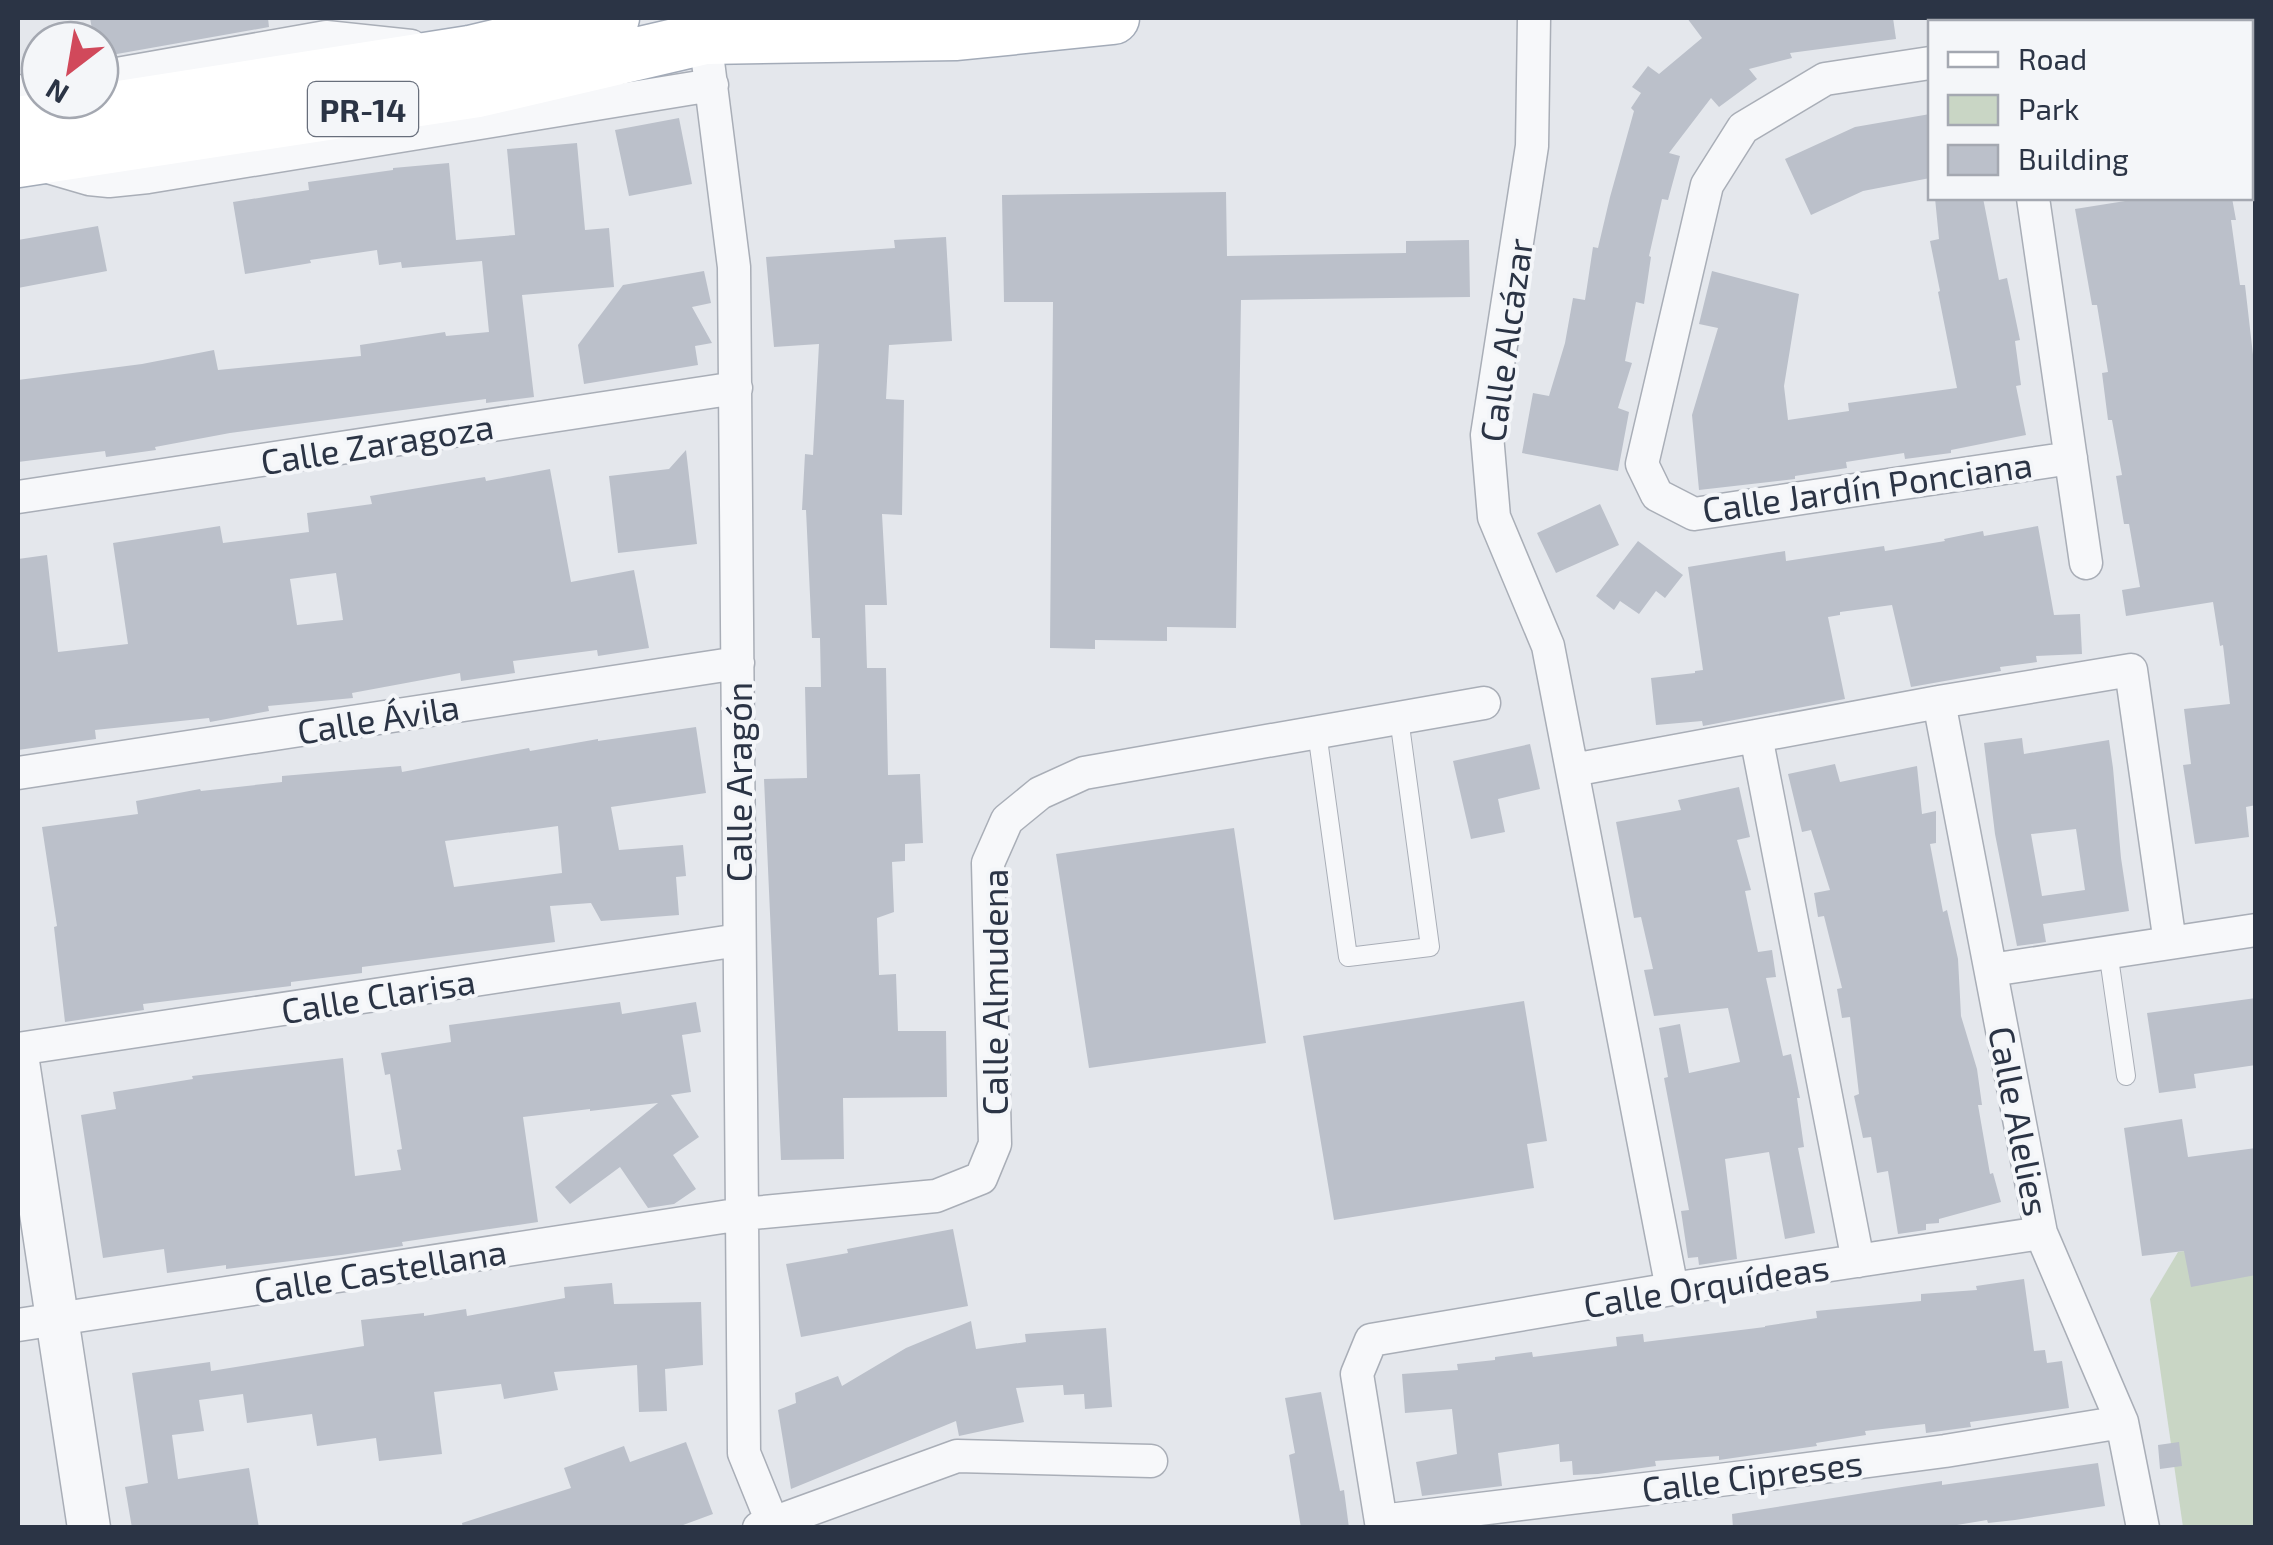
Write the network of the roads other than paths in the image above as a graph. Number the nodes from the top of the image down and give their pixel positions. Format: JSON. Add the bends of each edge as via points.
{"nodes":[{"id":1,"x":613,"y":18,"type":"edge"},
{"id":2,"x":782,"y":18,"type":"edge"},
{"id":3,"x":1114,"y":18,"type":"edge"},
{"id":4,"x":1534,"y":18,"type":"edge"},
{"id":5,"x":470,"y":52,"type":"junction"},
{"id":6,"x":709,"y":62,"type":"junction"},
{"id":7,"x":1928,"y":63,"type":"edge"},
{"id":8,"x":120,"y":73,"type":"edge"},
{"id":9,"x":19,"y":148,"type":"edge"},
{"id":10,"x":2033,"y":200,"type":"edge"},
{"id":11,"x":736,"y":388,"type":"junction"},
{"id":12,"x":2072,"y":458,"type":"junction"},
{"id":13,"x":18,"y":497,"type":"edge"},
{"id":14,"x":2086,"y":563,"type":"dead end"},
{"id":15,"x":738,"y":663,"type":"junction"},
{"id":16,"x":1938,"y":702,"type":"junction"},
{"id":17,"x":1484,"y":703,"type":"dead end"},
{"id":18,"x":1399,"y":718,"type":"junction"},
{"id":19,"x":1317,"y":732,"type":"junction"},
{"id":20,"x":1756,"y":736,"type":"junction"},
{"id":21,"x":1573,"y":770,"type":"junction"},
{"id":22,"x":18,"y":773,"type":"edge"},
{"id":23,"x":2256,"y":930,"type":"edge"},
{"id":24,"x":739,"y":940,"type":"junction"},
{"id":25,"x":2170,"y":943,"type":"junction"},
{"id":26,"x":2108,"y":951,"type":"junction"},
{"id":27,"x":1991,"y":970,"type":"junction"},
{"id":28,"x":18,"y":1049,"type":"edge"},
{"id":29,"x":18,"y":1062,"type":"edge"},
{"id":30,"x":2126,"y":1076,"type":"dead end"},
{"id":31,"x":742,"y":1214,"type":"junction"},
{"id":32,"x":2041,"y":1232,"type":"junction"},
{"id":33,"x":1858,"y":1260,"type":"junction"},
{"id":34,"x":1672,"y":1289,"type":"junction"},
{"id":35,"x":37,"y":1322,"type":"edge"},
{"id":36,"x":2122,"y":1422,"type":"junction"},
{"id":37,"x":1151,"y":1461,"type":"dead end"},
{"id":38,"x":1381,"y":1524,"type":"edge"},
{"id":39,"x":766,"y":1525,"type":"edge"},
{"id":40,"x":89,"y":1528,"type":"edge"},
{"id":41,"x":2143,"y":1528,"type":"edge"}],
"edges":[{"from":1,"to":5,"type":"main road","number":"PR-14"},
{"from":2,"to":6,"type":"main road"},
{"from":3,"to":6,"type":"main road","number":"PR-14"},
{"from":4,"to":21,"type":"street","name":"Calle Alcázar","via":[[1532,146],[1487,435],[1494,517],[1548,646]]},
{"from":5,"to":8,"type":"street","via":[[326,37]]},
{"from":5,"to":9,"type":"main road","number":"PR-14"},
{"from":6,"to":9,"type":"main road","number":"PR-14"},
{"from":6,"to":11,"type":"street","name":"Calle Aragón","via":[[734,267]]},
{"from":7,"to":12,"type":"street","name":"Calle Jardín Ponciana","via":[[1826,79],[1743,128],[1708,184],[1642,464],[1657,495],[1694,514]]},
{"from":10,"to":12,"type":"street","name":"Calle Jardín Ponciana"},
{"from":11,"to":13,"type":"street","name":"Calle Zaragoza"},
{"from":11,"to":15,"type":"street","name":"Calle Aragón"},
{"from":12,"to":14,"type":"street","name":"Calle Jardín Ponciana"},
{"from":15,"to":22,"type":"street","name":"Calle Ávila"},
{"from":15,"to":24,"type":"street","name":"Calle Aragón"},
{"from":16,"to":20,"type":"street"},
{"from":16,"to":25,"type":"street","via":[[2130,670]]},
{"from":16,"to":27,"type":"street","name":"Calle Alelies"},
{"from":17,"to":18,"type":"street","name":"Calle Almudena"},
{"from":18,"to":19,"type":"street","name":"Calle Almudena"},
{"from":18,"to":19,"type":"lane","via":[[1430,947],[1348,957]]},
{"from":19,"to":31,"type":"street","name":"Calle Almudena","via":[[1084,773],[1040,793],[1007,820],[988,863],[995,1144],[981,1178],[936,1196]]},
{"from":20,"to":21,"type":"street"},
{"from":20,"to":33,"type":"street"},
{"from":21,"to":34,"type":"street","name":"Calle Alcázar"},
{"from":23,"to":25,"type":"street"},
{"from":24,"to":28,"type":"street","name":"Calle Clarisa"},
{"from":24,"to":31,"type":"street","name":"Calle Aragón"},
{"from":25,"to":26,"type":"street"},
{"from":26,"to":27,"type":"street"},
{"from":26,"to":30,"type":"lane"},
{"from":27,"to":32,"type":"street","name":"Calle Alelies"},
{"from":29,"to":35,"type":"street"},
{"from":31,"to":35,"type":"street","name":"Calle Castellana"},
{"from":31,"to":39,"type":"street","name":"Calle Aragón","via":[[744,1453]]},
{"from":32,"to":33,"type":"street","name":"Calle Orquídeas"},
{"from":32,"to":36,"type":"street","name":"Calle Alelies"},
{"from":33,"to":34,"type":"street","name":"Calle Orquídeas"},
{"from":34,"to":38,"type":"street","name":"Calle Orquídeas","via":[[1371,1340],[1357,1374]]},
{"from":35,"to":40,"type":"street"},
{"from":36,"to":38,"type":"street","name":"Calle Cipreses"},
{"from":36,"to":41,"type":"street","name":"Calle Alelies"},
{"from":37,"to":39,"type":"street","via":[[957,1456]]}]}
